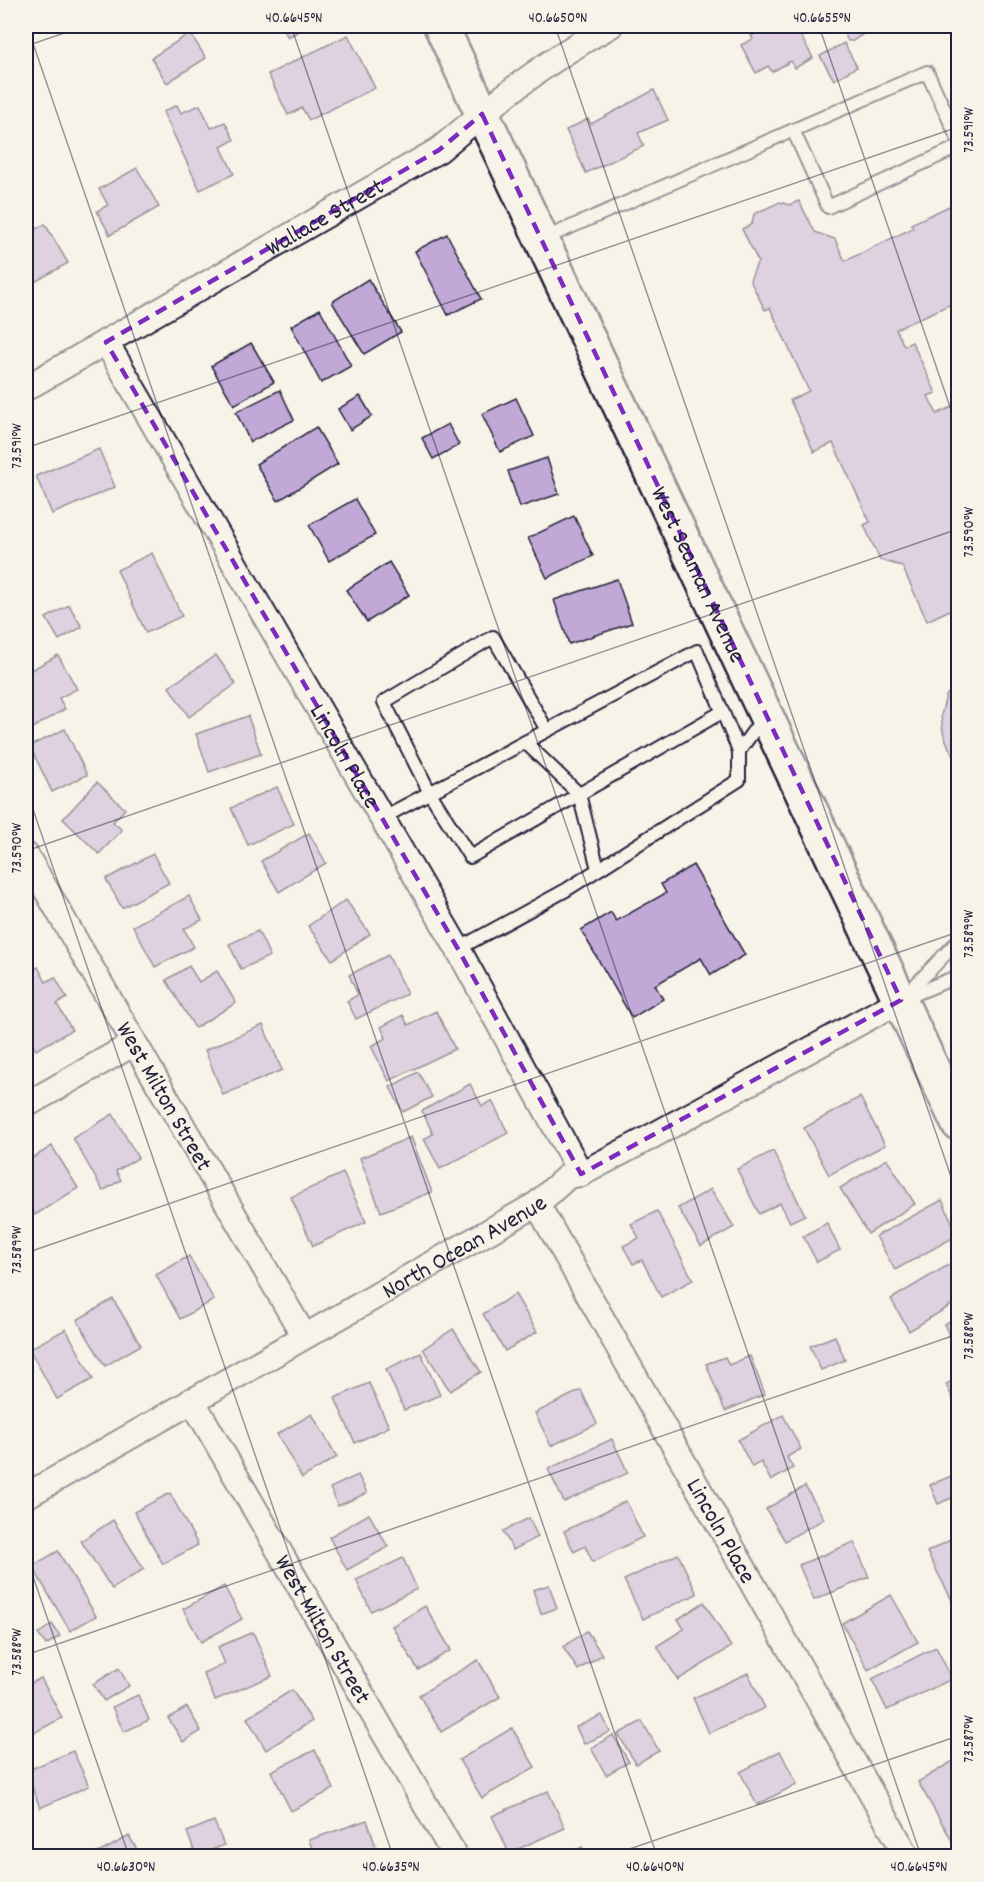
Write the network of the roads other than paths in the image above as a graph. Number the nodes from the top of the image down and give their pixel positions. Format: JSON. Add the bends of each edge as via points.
{"nodes":[{"id":1,"x":441,"y":26,"type":"edge"},
{"id":2,"x":610,"y":26,"type":"edge"},
{"id":3,"x":482,"y":114,"type":"junction"},
{"id":4,"x":793,"y":130,"type":"junction"},
{"id":5,"x":958,"y":139,"type":"edge"},
{"id":6,"x":958,"y":147,"type":"edge"},
{"id":7,"x":542,"y":240,"type":"junction"},
{"id":8,"x":106,"y":342,"type":"junction"},
{"id":9,"x":26,"y":388,"type":"edge"},
{"id":10,"x":722,"y":712,"type":"junction"},
{"id":11,"x":766,"y":715,"type":"junction"},
{"id":12,"x":547,"y":730,"type":"junction"},
{"id":13,"x":525,"y":742,"type":"junction"},
{"id":14,"x":739,"y":751,"type":"junction"},
{"id":15,"x":430,"y":793,"type":"junction"},
{"id":16,"x":579,"y":794,"type":"junction"},
{"id":17,"x":382,"y":818,"type":"junction"},
{"id":18,"x":26,"y":855,"type":"edge"},
{"id":19,"x":598,"y":869,"type":"junction"},
{"id":20,"x":958,"y":941,"type":"edge"},
{"id":21,"x":458,"y":949,"type":"junction"},
{"id":22,"x":958,"y":976,"type":"edge"},
{"id":23,"x":901,"y":1000,"type":"junction"},
{"id":24,"x":134,"y":1044,"type":"junction"},
{"id":25,"x":26,"y":1106,"type":"edge"},
{"id":26,"x":958,"y":1124,"type":"edge"},
{"id":27,"x":581,"y":1174,"type":"junction"},
{"id":28,"x":537,"y":1204,"type":"junction"},
{"id":29,"x":304,"y":1336,"type":"junction"},
{"id":30,"x":192,"y":1400,"type":"junction"},
{"id":31,"x":26,"y":1496,"type":"edge"},
{"id":32,"x":455,"y":1857,"type":"edge"},
{"id":33,"x":907,"y":1857,"type":"edge"}],
"edges":[{"from":1,"to":3,"type":"main road","name":"West Seaman Avenue"},
{"from":2,"to":3,"type":"street","name":"Wallace Street","via":[[575,45]]},
{"from":3,"to":7,"type":"main road","name":"West Seaman Avenue"},
{"from":3,"to":8,"type":"street","name":"Wallace Street","via":[[440,150]]},
{"from":4,"to":5,"type":"lane","via":[[927,72]]},
{"from":4,"to":6,"type":"lane","via":[[828,207]]},
{"from":4,"to":7,"type":"lane"},
{"from":7,"to":11,"type":"main road","name":"West Seaman Avenue"},
{"from":8,"to":9,"type":"street","name":"Wallace Street"},
{"from":8,"to":17,"type":"street","name":"Lincoln Place"},
{"from":10,"to":12,"type":"lane","via":[[697,651]]},
{"from":10,"to":14,"type":"lane"},
{"from":10,"to":16,"type":"lane"},
{"from":11,"to":14,"type":"lane"},
{"from":11,"to":23,"type":"main road","name":"West Seaman Avenue"},
{"from":12,"to":13,"type":"lane"},
{"from":12,"to":15,"type":"lane","via":[[493,637],[384,702]]},
{"from":13,"to":15,"type":"lane"},
{"from":13,"to":16,"type":"lane"},
{"from":14,"to":19,"type":"lane","via":[[739,780]]},
{"from":15,"to":16,"type":"lane","via":[[470,857]]},
{"from":15,"to":17,"type":"lane"},
{"from":16,"to":19,"type":"lane"},
{"from":17,"to":21,"type":"street","name":"Lincoln Place"},
{"from":18,"to":24,"type":"street","name":"West Milton Street"},
{"from":19,"to":21,"type":"lane"},
{"from":20,"to":23,"type":"lane"},
{"from":21,"to":27,"type":"street","name":"Lincoln Place"},
{"from":22,"to":23,"type":"lane"},
{"from":23,"to":26,"type":"main road","name":"West Seaman Avenue"},
{"from":23,"to":27,"type":"street","name":"North Ocean Avenue"},
{"from":24,"to":25,"type":"street"},
{"from":24,"to":29,"type":"street","name":"West Milton Street"},
{"from":27,"to":28,"type":"street","name":"North Ocean Avenue","via":[[568,1176]]},
{"from":28,"to":29,"type":"street","name":"North Ocean Avenue"},
{"from":28,"to":33,"type":"street","name":"Lincoln Place"},
{"from":29,"to":30,"type":"street","name":"North Ocean Avenue"},
{"from":30,"to":31,"type":"street","name":"North Ocean Avenue"},
{"from":30,"to":32,"type":"street","name":"West Milton Street"}]}
